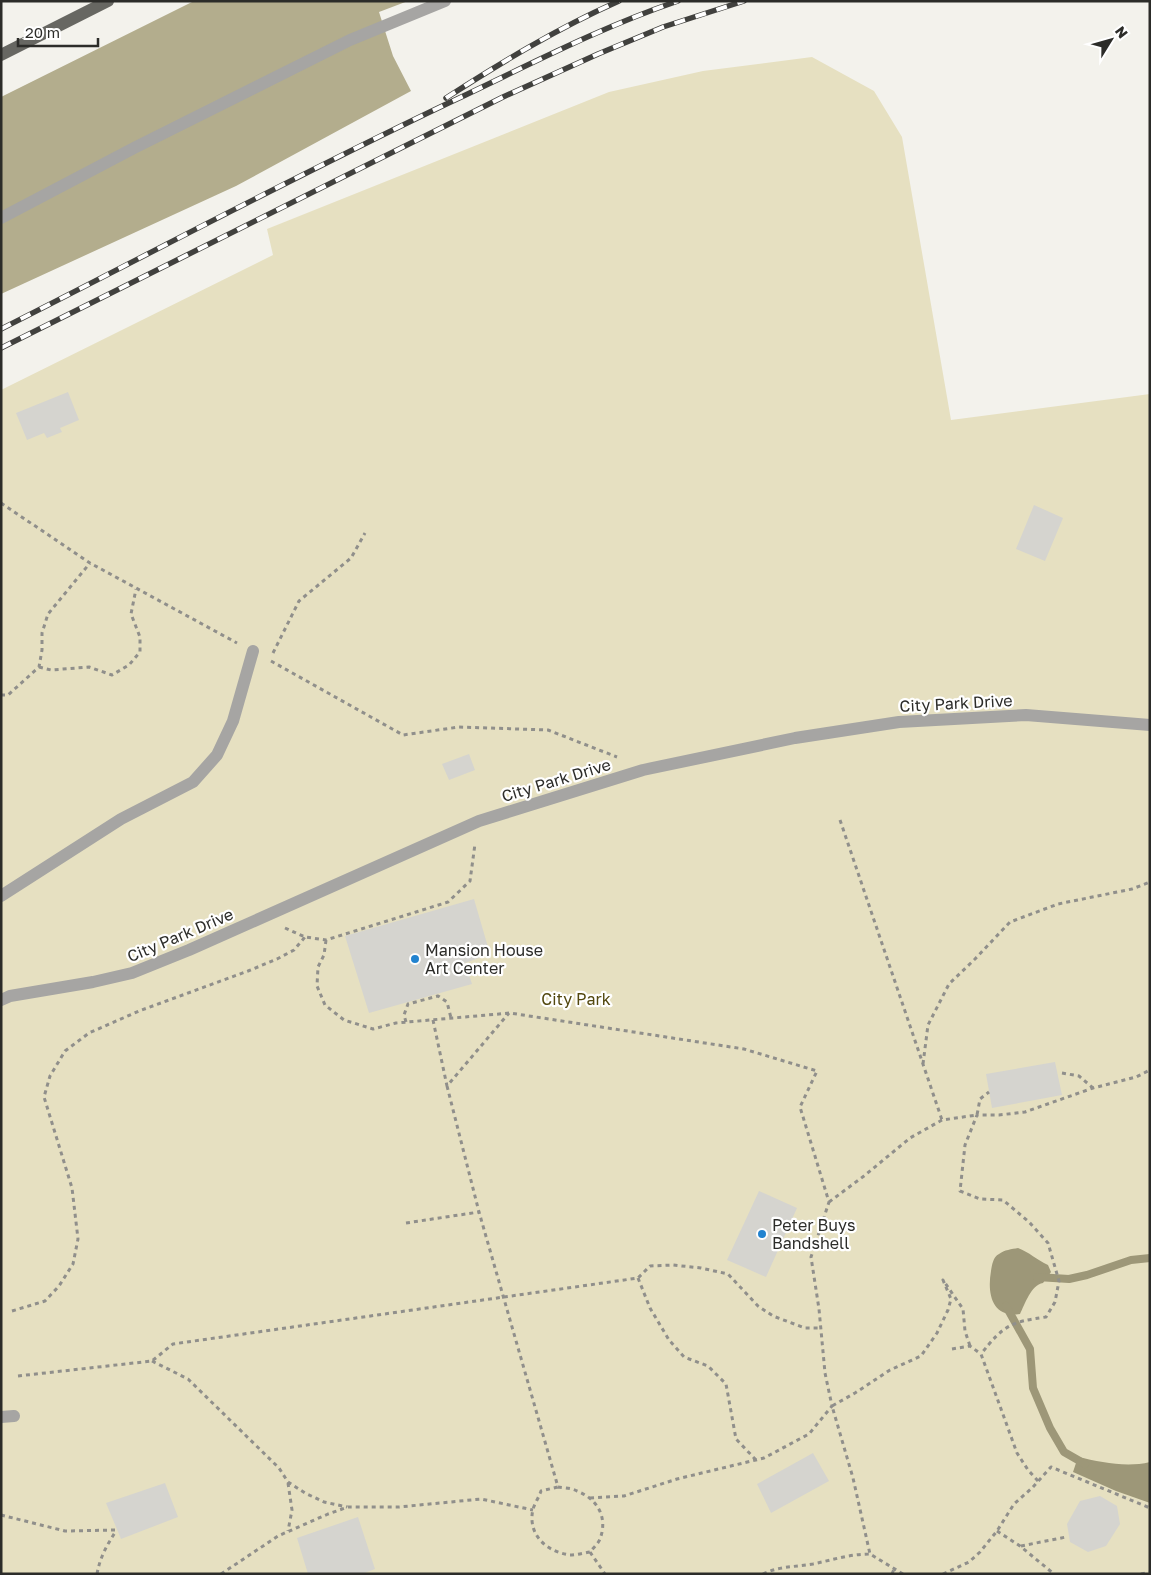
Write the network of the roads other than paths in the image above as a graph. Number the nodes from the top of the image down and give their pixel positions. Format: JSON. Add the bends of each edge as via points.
{"nodes":[{"id":1,"x":108,"y":1,"type":"edge"},
{"id":2,"x":445,"y":1,"type":"edge"},
{"id":3,"x":1,"y":55,"type":"edge"},
{"id":4,"x":1,"y":218,"type":"edge"},
{"id":5,"x":253,"y":651,"type":"road end"},
{"id":6,"x":1150,"y":725,"type":"edge"},
{"id":7,"x":1,"y":896,"type":"edge"},
{"id":8,"x":1,"y":1000,"type":"edge"}],
"edges":[{"from":1,"to":3,"type":"main road"},
{"from":2,"to":4,"type":"street","via":[[350,40]]},
{"from":5,"to":7,"type":"street","via":[[233,721],[217,755],[193,782],[121,819]]},
{"from":6,"to":8,"type":"street","name":"City Park Drive","via":[[1026,715],[899,722],[795,738],[643,770],[479,821],[132,973]]}]}
